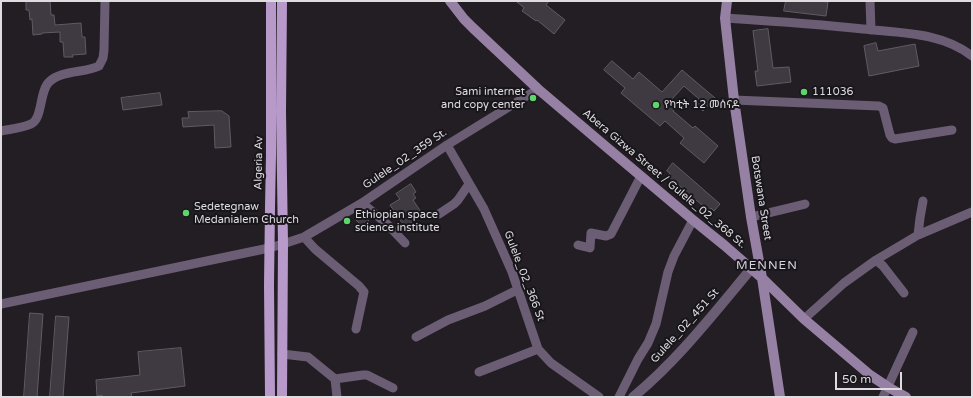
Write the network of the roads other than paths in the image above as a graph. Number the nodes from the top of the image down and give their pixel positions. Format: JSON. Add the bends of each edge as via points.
{"nodes":[{"id":1,"x":105,"y":1,"type":"edge"},
{"id":2,"x":271,"y":1,"type":"edge"},
{"id":3,"x":282,"y":1,"type":"edge"},
{"id":4,"x":450,"y":1,"type":"edge"},
{"id":5,"x":727,"y":1,"type":"edge"},
{"id":6,"x":870,"y":1,"type":"edge"},
{"id":7,"x":726,"y":18,"type":"junction"},
{"id":8,"x":871,"y":30,"type":"junction"},
{"id":9,"x":972,"y":56,"type":"edge"},
{"id":10,"x":538,"y":89,"type":"junction"},
{"id":11,"x":734,"y":100,"type":"junction"},
{"id":12,"x":952,"y":130,"type":"dead end"},
{"id":13,"x":1,"y":131,"type":"edge"},
{"id":14,"x":446,"y":145,"type":"junction"},
{"id":15,"x":641,"y":176,"type":"junction"},
{"id":16,"x":469,"y":184,"type":"junction"},
{"id":17,"x":924,"y":200,"type":"dead end"},
{"id":18,"x":362,"y":203,"type":"junction"},
{"id":19,"x":805,"y":204,"type":"dead end"},
{"id":20,"x":972,"y":212,"type":"edge"},
{"id":21,"x":439,"y":214,"type":"dead end"},
{"id":22,"x":751,"y":217,"type":"junction"},
{"id":23,"x":693,"y":220,"type":"junction"},
{"id":24,"x":918,"y":235,"type":"junction"},
{"id":25,"x":304,"y":237,"type":"junction"},
{"id":26,"x":405,"y":243,"type":"dead end"},
{"id":27,"x":283,"y":244,"type":"junction"},
{"id":28,"x":578,"y":245,"type":"dead end"},
{"id":29,"x":269,"y":248,"type":"junction"},
{"id":30,"x":876,"y":260,"type":"junction"},
{"id":31,"x":751,"y":269,"type":"junction"},
{"id":32,"x":762,"y":278,"type":"junction"},
{"id":33,"x":519,"y":289,"type":"junction"},
{"id":34,"x":904,"y":293,"type":"dead end"},
{"id":35,"x":1,"y":304,"type":"edge"},
{"id":36,"x":804,"y":318,"type":"junction"},
{"id":37,"x":356,"y":329,"type":"dead end"},
{"id":38,"x":913,"y":332,"type":"dead end"},
{"id":39,"x":416,"y":337,"type":"dead end"},
{"id":40,"x":538,"y":349,"type":"junction"},
{"id":41,"x":282,"y":354,"type":"junction"},
{"id":42,"x":480,"y":372,"type":"dead end"},
{"id":43,"x":335,"y":379,"type":"junction"},
{"id":44,"x":888,"y":387,"type":"junction"},
{"id":45,"x":392,"y":388,"type":"dead end"},
{"id":46,"x":270,"y":397,"type":"edge"},
{"id":47,"x":282,"y":397,"type":"edge"},
{"id":48,"x":337,"y":397,"type":"edge"},
{"id":49,"x":600,"y":397,"type":"edge"},
{"id":50,"x":619,"y":397,"type":"edge"},
{"id":51,"x":633,"y":397,"type":"edge"},
{"id":52,"x":780,"y":397,"type":"edge"},
{"id":53,"x":883,"y":397,"type":"edge"},
{"id":54,"x":906,"y":397,"type":"edge"}],
"edges":[{"from":1,"to":13,"type":"street","via":[[104,50],[99,66],[55,78],[43,92],[40,111],[33,123]]},
{"from":2,"to":29,"type":"main road","name":"Algeria Av"},
{"from":3,"to":27,"type":"main road","name":"Algeria Av"},
{"from":4,"to":10,"type":"main road","name":"Abera Gizwa Street / Gulele_02_368 St.","via":[[472,28]]},
{"from":5,"to":7,"type":"main road","name":"Botswana Street"},
{"from":6,"to":8,"type":"street"},
{"from":7,"to":8,"type":"street"},
{"from":7,"to":11,"type":"main road","name":"Botswana Street"},
{"from":8,"to":9,"type":"street","via":[[940,39]]},
{"from":10,"to":14,"type":"street","name":"Gulele_02_359 St."},
{"from":10,"to":15,"type":"main road","name":"Abera Gizwa Street / Gulele_02_368 St."},
{"from":11,"to":12,"type":"street","via":[[879,106],[883,108],[890,135],[895,139]]},
{"from":11,"to":22,"type":"main road","name":"Botswana Street"},
{"from":14,"to":16,"type":"street","name":"Gulele_02_366 St"},
{"from":14,"to":18,"type":"street","name":"Gulele_02_359 St."},
{"from":15,"to":23,"type":"main road","name":"Abera Gizwa Street / Gulele_02_368 St."},
{"from":15,"to":28,"type":"street","via":[[611,234],[606,236],[591,233],[590,248]]},
{"from":16,"to":21,"type":"street","via":[[458,200]]},
{"from":16,"to":33,"type":"street","name":"Gulele_02_366 St","via":[[484,209]]},
{"from":17,"to":24,"type":"street"},
{"from":18,"to":25,"type":"street","name":"Gulele_02_359 St."},
{"from":18,"to":26,"type":"street"},
{"from":19,"to":22,"type":"street"},
{"from":20,"to":24,"type":"street"},
{"from":22,"to":32,"type":"main road","name":"Botswana Street"},
{"from":23,"to":31,"type":"main road","name":"Abera Gizwa Street / Gulele_02_368 St."},
{"from":23,"to":50,"type":"street","via":[[668,272],[656,324]]},
{"from":24,"to":30,"type":"street"},
{"from":25,"to":27,"type":"street","name":"Gulele_02_359 St."},
{"from":25,"to":37,"type":"street","via":[[315,250],[364,292]]},
{"from":27,"to":29,"type":"street","name":"Gulele_02_359 St."},
{"from":27,"to":41,"type":"main road","name":"Algeria Av"},
{"from":29,"to":35,"type":"street","name":"Gulele_02_359 St."},
{"from":29,"to":46,"type":"main road","name":"Algeria Av"},
{"from":30,"to":34,"type":"street"},
{"from":30,"to":36,"type":"street","via":[[844,283]]},
{"from":31,"to":32,"type":"main road","name":"Abera Gizwa Street / Gulele_02_368 St."},
{"from":31,"to":51,"type":"street","name":"Gulele_02_451 St","via":[[685,347]]},
{"from":32,"to":36,"type":"main road","name":"Abera Gizwa Street / Gulele_02_368 St."},
{"from":32,"to":52,"type":"main road","name":"Botswana Street"},
{"from":33,"to":39,"type":"street"},
{"from":33,"to":40,"type":"street","name":"Gulele_02_366 St"},
{"from":36,"to":44,"type":"main road","name":"Abera Gizwa Street / Gulele_02_368 St.","via":[[870,375]]},
{"from":38,"to":44,"type":"street"},
{"from":40,"to":42,"type":"street"},
{"from":40,"to":49,"type":"street","name":"Gulele_02_366 St","via":[[551,363]]},
{"from":41,"to":43,"type":"street","via":[[308,357]]},
{"from":41,"to":47,"type":"main road","name":"Algeria Av"},
{"from":43,"to":45,"type":"street","via":[[367,375]]},
{"from":43,"to":48,"type":"street"},
{"from":44,"to":53,"type":"street"},
{"from":44,"to":54,"type":"main road","name":"Abera Gizwa Street / Gulele_02_368 St."}]}
